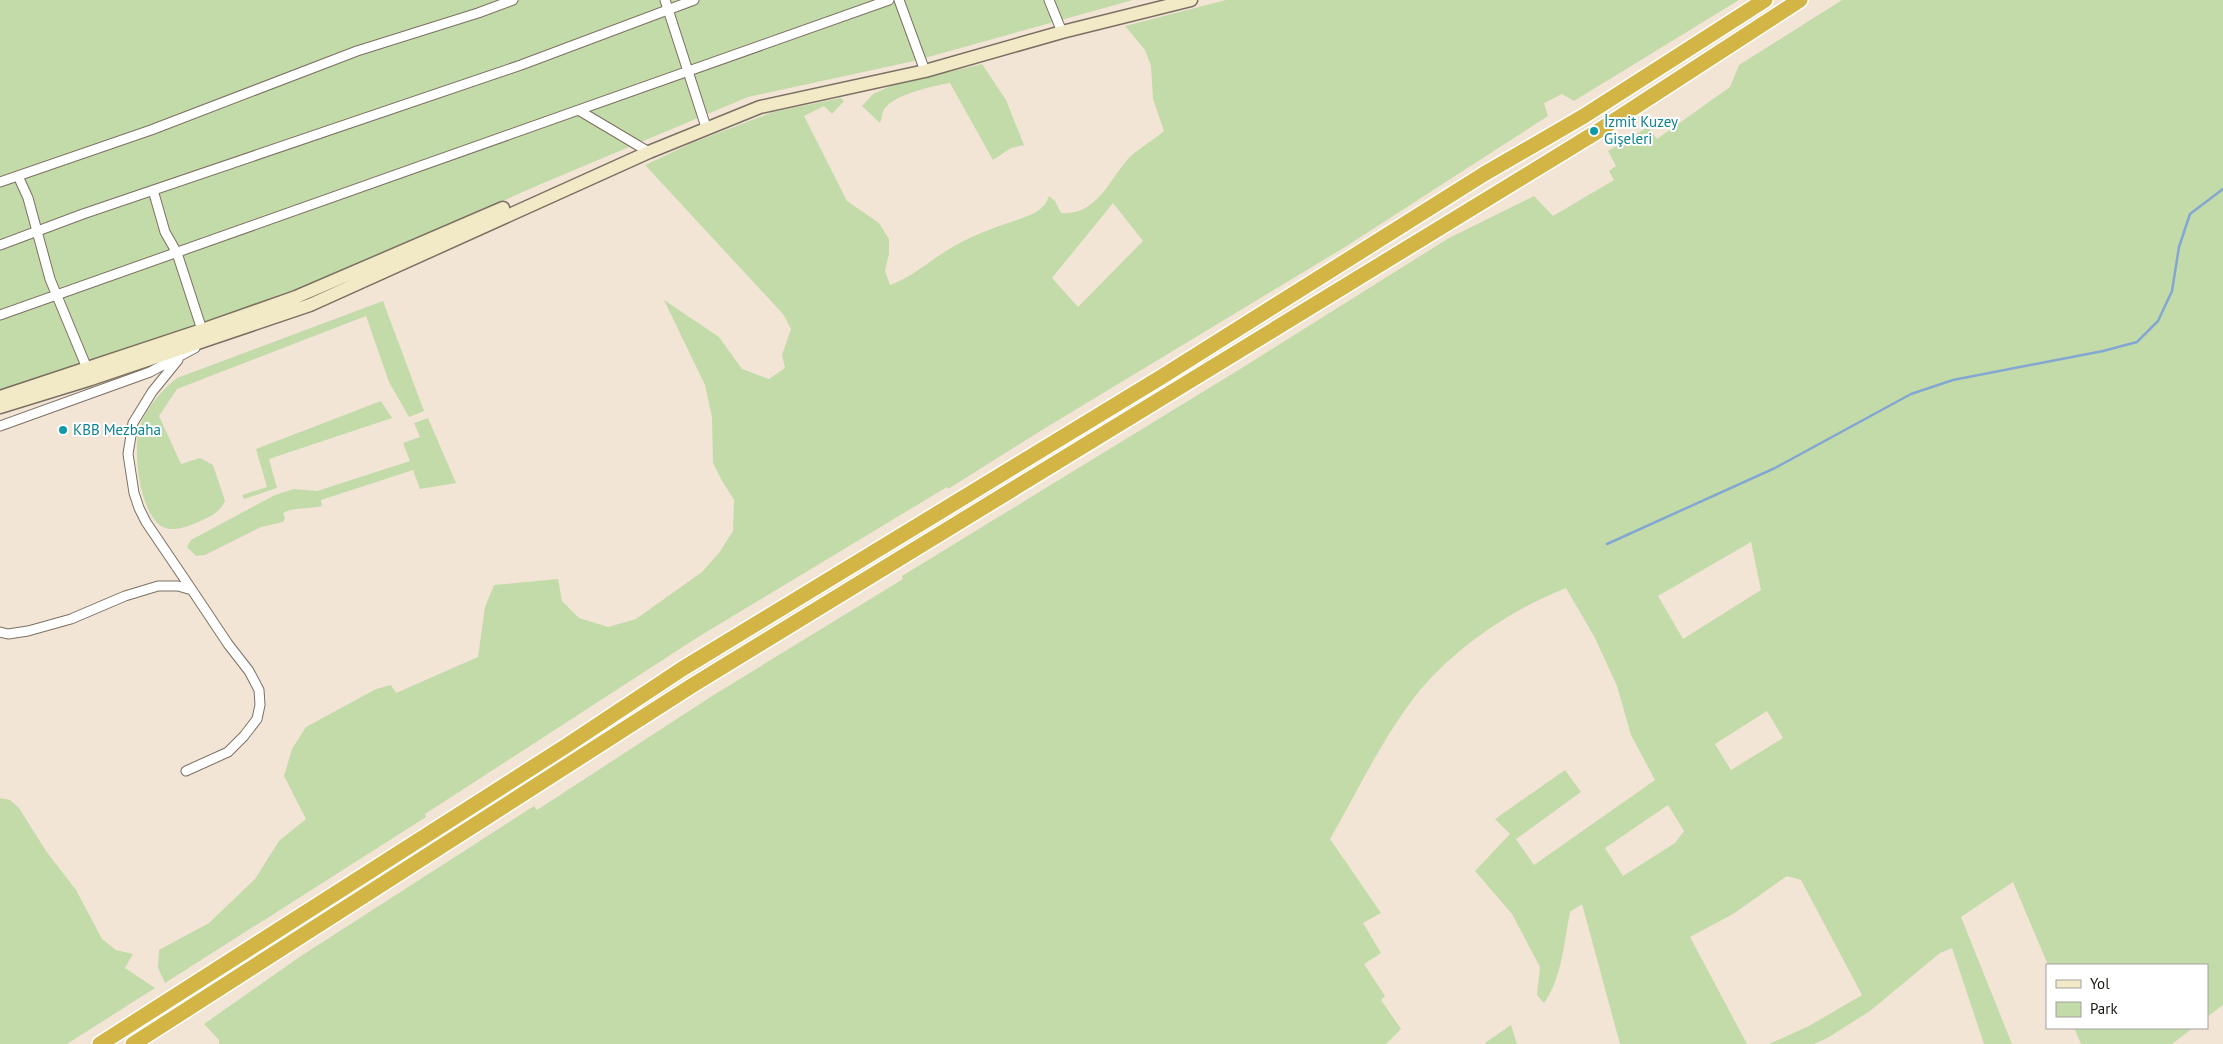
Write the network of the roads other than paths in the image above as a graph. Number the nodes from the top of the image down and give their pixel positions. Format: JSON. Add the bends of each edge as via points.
{"nodes":[{"id":1,"x":513,"y":0,"type":"edge"},
{"id":2,"x":694,"y":0,"type":"edge"},
{"id":3,"x":889,"y":0,"type":"edge"},
{"id":4,"x":900,"y":0,"type":"edge"},
{"id":5,"x":1049,"y":0,"type":"edge"},
{"id":6,"x":1191,"y":0,"type":"edge"},
{"id":7,"x":1765,"y":0,"type":"edge"},
{"id":8,"x":1800,"y":0,"type":"edge"},
{"id":9,"x":1159,"y":2,"type":"edge"},
{"id":10,"x":667,"y":4,"type":"edge"},
{"id":11,"x":1061,"y":29,"type":"junction"},
{"id":12,"x":924,"y":67,"type":"junction"},
{"id":13,"x":689,"y":70,"type":"junction"},
{"id":14,"x":580,"y":111,"type":"junction"},
{"id":15,"x":705,"y":123,"type":"junction"},
{"id":16,"x":645,"y":150,"type":"junction"},
{"id":17,"x":18,"y":176,"type":"junction"},
{"id":18,"x":0,"y":182,"type":"edge"},
{"id":19,"x":153,"y":190,"type":"junction"},
{"id":20,"x":38,"y":231,"type":"junction"},
{"id":21,"x":0,"y":244,"type":"edge"},
{"id":22,"x":176,"y":253,"type":"junction"},
{"id":23,"x":56,"y":295,"type":"junction"},
{"id":24,"x":0,"y":315,"type":"edge"},
{"id":25,"x":204,"y":335,"type":"junction"},
{"id":26,"x":180,"y":357,"type":"junction"},
{"id":27,"x":89,"y":374,"type":"junction"},
{"id":28,"x":0,"y":397,"type":"edge"},
{"id":29,"x":0,"y":407,"type":"edge"},
{"id":30,"x":0,"y":426,"type":"edge"},
{"id":31,"x":192,"y":590,"type":"junction"},
{"id":32,"x":0,"y":632,"type":"edge"},
{"id":33,"x":186,"y":771,"type":"dead end"},
{"id":34,"x":100,"y":1044,"type":"edge"},
{"id":35,"x":133,"y":1044,"type":"edge"}],
"edges":[{"from":1,"to":17,"type":"street","via":[[357,51],[150,130]]},
{"from":2,"to":10,"type":"street"},
{"from":3,"to":13,"type":"street"},
{"from":4,"to":12,"type":"street"},
{"from":5,"to":11,"type":"street"},
{"from":6,"to":9,"type":"main road"},
{"from":7,"to":34,"type":"highway","via":[[1584,116],[1484,174],[1171,371],[682,668],[566,746]]},
{"from":8,"to":35,"type":"highway","via":[[1603,128],[693,685]]},
{"from":9,"to":11,"type":"main road"},
{"from":10,"to":13,"type":"street"},
{"from":10,"to":19,"type":"street","via":[[521,65]]},
{"from":11,"to":12,"type":"main road"},
{"from":12,"to":15,"type":"main road"},
{"from":13,"to":14,"type":"street"},
{"from":13,"to":15,"type":"street"},
{"from":14,"to":16,"type":"street"},
{"from":14,"to":22,"type":"street"},
{"from":15,"to":16,"type":"main road"},
{"from":16,"to":25,"type":"main road","via":[[310,304]]},
{"from":17,"to":18,"type":"street"},
{"from":17,"to":20,"type":"street"},
{"from":19,"to":20,"type":"street"},
{"from":19,"to":22,"type":"street","via":[[165,232]]},
{"from":20,"to":21,"type":"street"},
{"from":20,"to":23,"type":"street"},
{"from":22,"to":23,"type":"street"},
{"from":22,"to":25,"type":"street"},
{"from":23,"to":24,"type":"street"},
{"from":23,"to":27,"type":"street"},
{"from":25,"to":26,"type":"street"},
{"from":25,"to":27,"type":"main road"},
{"from":26,"to":30,"type":"street","via":[[123,383]]},
{"from":26,"to":31,"type":"street","via":[[152,392],[134,422],[128,454],[139,508]]},
{"from":27,"to":28,"type":"main road"},
{"from":27,"to":29,"type":"main road"},
{"from":31,"to":32,"type":"street","via":[[158,586],[71,619],[28,631]]},
{"from":31,"to":33,"type":"street","via":[[249,672],[259,690],[260,705],[258,719],[228,752]]}]}
